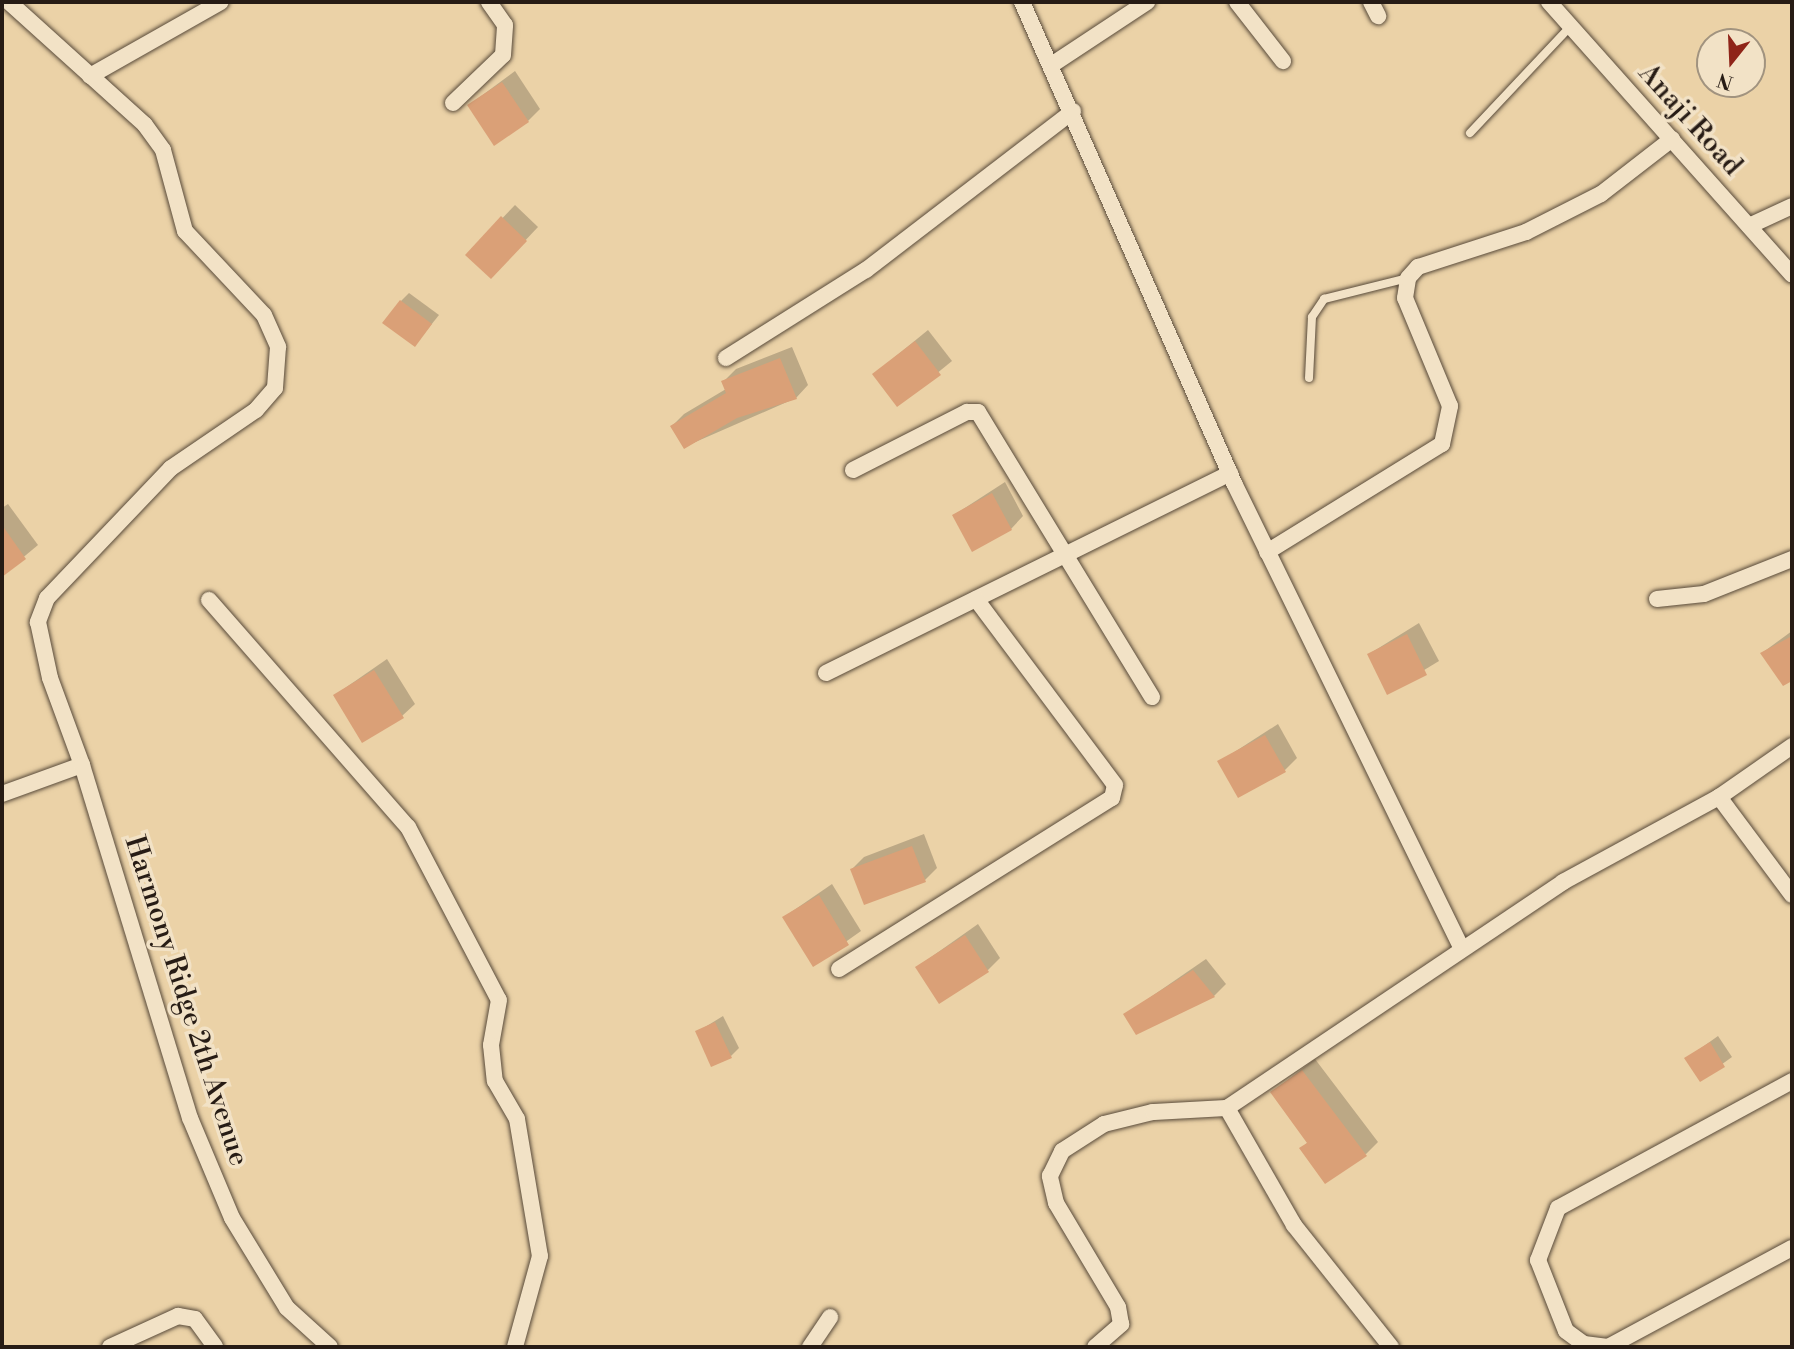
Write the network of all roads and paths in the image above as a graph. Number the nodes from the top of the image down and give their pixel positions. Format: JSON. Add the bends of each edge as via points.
{"nodes":[{"id":1,"x":9,"y":2,"type":"edge"},
{"id":2,"x":221,"y":2,"type":"edge"},
{"id":3,"x":489,"y":2,"type":"edge"},
{"id":4,"x":1022,"y":2,"type":"edge"},
{"id":5,"x":1147,"y":2,"type":"edge"},
{"id":6,"x":1237,"y":2,"type":"edge"},
{"id":7,"x":1549,"y":2,"type":"edge"},
{"id":8,"x":1571,"y":26,"type":"junction"},
{"id":9,"x":1283,"y":61,"type":"dead end"},
{"id":10,"x":1053,"y":64,"type":"junction"},
{"id":11,"x":90,"y":76,"type":"junction"},
{"id":12,"x":453,"y":103,"type":"dead end"},
{"id":13,"x":1073,"y":111,"type":"junction"},
{"id":14,"x":1470,"y":133,"type":"dead end"},
{"id":15,"x":1672,"y":139,"type":"junction"},
{"id":16,"x":1792,"y":206,"type":"edge"},
{"id":17,"x":1749,"y":226,"type":"junction"},
{"id":18,"x":1792,"y":275,"type":"edge"},
{"id":19,"x":1408,"y":278,"type":"junction"},
{"id":20,"x":726,"y":358,"type":"dead end"},
{"id":21,"x":1309,"y":378,"type":"dead end"},
{"id":22,"x":853,"y":470,"type":"dead end"},
{"id":23,"x":1230,"y":473,"type":"junction"},
{"id":24,"x":1267,"y":552,"type":"junction"},
{"id":25,"x":1061,"y":556,"type":"junction"},
{"id":26,"x":1792,"y":559,"type":"edge"},
{"id":27,"x":976,"y":598,"type":"junction"},
{"id":28,"x":1657,"y":599,"type":"dead end"},
{"id":29,"x":209,"y":600,"type":"dead end"},
{"id":30,"x":826,"y":673,"type":"dead end"},
{"id":31,"x":1152,"y":698,"type":"dead end"},
{"id":32,"x":1792,"y":746,"type":"edge"},
{"id":33,"x":82,"y":765,"type":"junction"},
{"id":34,"x":2,"y":794,"type":"edge"},
{"id":35,"x":1719,"y":797,"type":"junction"},
{"id":36,"x":1792,"y":895,"type":"edge"},
{"id":37,"x":1462,"y":948,"type":"junction"},
{"id":38,"x":839,"y":969,"type":"dead end"},
{"id":39,"x":1792,"y":1082,"type":"edge"},
{"id":40,"x":1227,"y":1108,"type":"junction"},
{"id":41,"x":1792,"y":1248,"type":"edge"},
{"id":42,"x":830,"y":1317,"type":"dead end"},
{"id":43,"x":110,"y":1347,"type":"edge"},
{"id":44,"x":215,"y":1347,"type":"edge"},
{"id":45,"x":330,"y":1347,"type":"edge"},
{"id":46,"x":516,"y":1347,"type":"edge"},
{"id":47,"x":810,"y":1347,"type":"edge"},
{"id":48,"x":1095,"y":1347,"type":"edge"},
{"id":49,"x":1391,"y":1347,"type":"edge"}],
"edges":[{"from":1,"to":11,"type":"street","name":"Harmony Ridge 2th Avenue"},
{"from":2,"to":11,"type":"street"},
{"from":3,"to":12,"type":"street","via":[[505,25],[503,55]]},
{"from":4,"to":10,"type":"street"},
{"from":5,"to":10,"type":"street"},
{"from":6,"to":9,"type":"street"},
{"from":7,"to":8,"type":"street","name":"Anaji Road"},
{"from":8,"to":14,"type":"lane"},
{"from":8,"to":15,"type":"street","name":"Anaji Road"},
{"from":10,"to":13,"type":"street"},
{"from":11,"to":33,"type":"street","name":"Harmony Ridge 2th Avenue","via":[[163,150],[186,231],[264,315],[278,347],[275,388],[256,410],[171,468],[47,598],[40,633]]},
{"from":13,"to":20,"type":"street","via":[[866,270]]},
{"from":13,"to":23,"type":"street"},
{"from":15,"to":17,"type":"street","name":"Anaji Road"},
{"from":15,"to":19,"type":"street","via":[[1601,194],[1526,232],[1418,267]]},
{"from":16,"to":17,"type":"street"},
{"from":17,"to":18,"type":"street","name":"Anaji Road"},
{"from":19,"to":21,"type":"lane","via":[[1324,299],[1312,317]]},
{"from":19,"to":24,"type":"street","via":[[1405,298],[1450,406],[1442,444]]},
{"from":22,"to":25,"type":"street","via":[[968,412],[978,412]]},
{"from":23,"to":24,"type":"street"},
{"from":23,"to":25,"type":"street"},
{"from":24,"to":37,"type":"street"},
{"from":25,"to":27,"type":"street"},
{"from":25,"to":31,"type":"street"},
{"from":26,"to":28,"type":"street","via":[[1704,594]]},
{"from":27,"to":30,"type":"street"},
{"from":27,"to":38,"type":"street","via":[[1115,785],[1112,798]]},
{"from":29,"to":46,"type":"street","via":[[408,827],[499,1000],[491,1045],[495,1081],[521,1131],[540,1256]]},
{"from":32,"to":35,"type":"street"},
{"from":33,"to":34,"type":"street"},
{"from":33,"to":45,"type":"street","name":"Harmony Ridge 2th Avenue","via":[[190,1118],[232,1218],[287,1308]]},
{"from":35,"to":36,"type":"street"},
{"from":35,"to":37,"type":"street","via":[[1563,882]]},
{"from":37,"to":40,"type":"street"},
{"from":39,"to":41,"type":"street","via":[[1558,1208],[1538,1260],[1566,1331],[1584,1344],[1608,1347]]},
{"from":40,"to":48,"type":"street","via":[[1153,1112],[1104,1124],[1062,1151],[1050,1175],[1056,1203],[1120,1316],[1110,1340]]},
{"from":40,"to":49,"type":"street","via":[[1294,1225]]},
{"from":42,"to":47,"type":"street"},
{"from":43,"to":44,"type":"street","via":[[177,1316],[195,1319]]}]}
